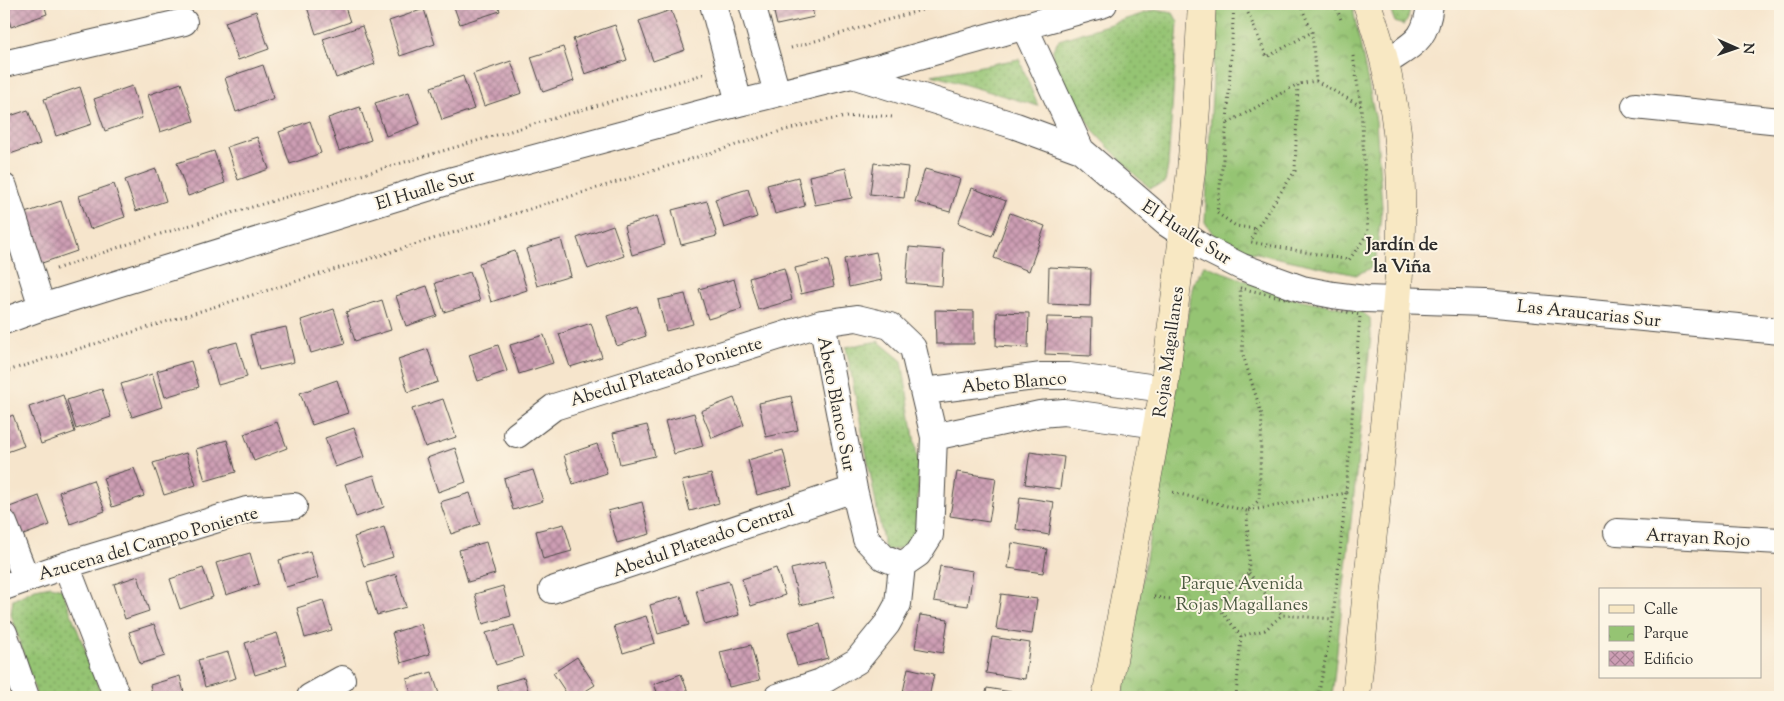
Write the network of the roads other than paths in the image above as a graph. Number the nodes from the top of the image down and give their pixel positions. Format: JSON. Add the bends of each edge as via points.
{"nodes":[{"id":1,"x":713,"y":4,"type":"edge"},
{"id":2,"x":752,"y":4,"type":"edge"},
{"id":3,"x":1104,"y":4,"type":"edge"},
{"id":4,"x":1202,"y":4,"type":"edge"},
{"id":5,"x":1367,"y":4,"type":"edge"},
{"id":6,"x":1430,"y":4,"type":"edge"},
{"id":7,"x":184,"y":22,"type":"dead end"},
{"id":8,"x":1024,"y":26,"type":"junction"},
{"id":9,"x":1385,"y":63,"type":"junction"},
{"id":10,"x":4,"y":64,"type":"edge"},
{"id":11,"x":852,"y":75,"type":"junction"},
{"id":12,"x":777,"y":94,"type":"junction"},
{"id":13,"x":739,"y":103,"type":"junction"},
{"id":14,"x":1634,"y":106,"type":"dead end"},
{"id":15,"x":1780,"y":121,"type":"edge"},
{"id":16,"x":1081,"y":150,"type":"junction"},
{"id":17,"x":4,"y":187,"type":"edge"},
{"id":18,"x":1184,"y":234,"type":"junction"},
{"id":19,"x":1397,"y":300,"type":"junction"},
{"id":20,"x":42,"y":307,"type":"junction"},
{"id":21,"x":4,"y":321,"type":"edge"},
{"id":22,"x":822,"y":323,"type":"junction"},
{"id":23,"x":1780,"y":331,"type":"edge"},
{"id":24,"x":1164,"y":389,"type":"junction"},
{"id":25,"x":924,"y":391,"type":"junction"},
{"id":26,"x":1158,"y":425,"type":"junction"},
{"id":27,"x":517,"y":435,"type":"dead end"},
{"id":28,"x":934,"y":436,"type":"junction"},
{"id":29,"x":854,"y":489,"type":"junction"},
{"id":30,"x":294,"y":506,"type":"dead end"},
{"id":31,"x":4,"y":523,"type":"edge"},
{"id":32,"x":1617,"y":532,"type":"dead end"},
{"id":33,"x":1780,"y":541,"type":"edge"},
{"id":34,"x":66,"y":565,"type":"junction"},
{"id":35,"x":902,"y":565,"type":"junction"},
{"id":36,"x":15,"y":583,"type":"edge"},
{"id":37,"x":552,"y":590,"type":"dead end"},
{"id":38,"x":4,"y":633,"type":"edge"},
{"id":39,"x":342,"y":679,"type":"dead end"},
{"id":40,"x":26,"y":697,"type":"edge"},
{"id":41,"x":117,"y":697,"type":"edge"},
{"id":42,"x":310,"y":697,"type":"edge"},
{"id":43,"x":777,"y":697,"type":"edge"},
{"id":44,"x":1106,"y":697,"type":"edge"},
{"id":45,"x":1356,"y":697,"type":"edge"}],
"edges":[{"from":1,"to":13,"type":"street"},
{"from":2,"to":12,"type":"street"},
{"from":3,"to":8,"type":"street","name":"El Hualle Sur"},
{"from":4,"to":18,"type":"street","name":"Rojas Magallanes"},
{"from":5,"to":9,"type":"street"},
{"from":6,"to":9,"type":"street","via":[[1428,22],[1420,37]]},
{"from":7,"to":10,"type":"street"},
{"from":8,"to":11,"type":"street","name":"El Hualle Sur"},
{"from":8,"to":16,"type":"street","name":"El Hualle Sur"},
{"from":9,"to":19,"type":"street","via":[[1401,162],[1401,250]]},
{"from":11,"to":12,"type":"street","name":"El Hualle Sur"},
{"from":11,"to":16,"type":"street","name":"El Hualle Sur","via":[[1016,126]]},
{"from":12,"to":13,"type":"street","name":"El Hualle Sur"},
{"from":13,"to":20,"type":"street","name":"El Hualle Sur","via":[[453,180]]},
{"from":14,"to":15,"type":"street"},
{"from":16,"to":18,"type":"street","name":"El Hualle Sur"},
{"from":17,"to":20,"type":"street"},
{"from":18,"to":19,"type":"street","name":"El Hualle Sur","via":[[1242,268],[1302,289]]},
{"from":18,"to":24,"type":"street","name":"Rojas Magallanes"},
{"from":19,"to":23,"type":"street","name":"Las Araucarias Sur","via":[[1484,303]]},
{"from":19,"to":45,"type":"street"},
{"from":20,"to":21,"type":"street","name":"El Hualle Sur"},
{"from":22,"to":25,"type":"street","name":"Abeto Blanco Sur","via":[[856,318],[890,326],[912,348]]},
{"from":22,"to":27,"type":"street","name":"Abedul Plateado Poniente","via":[[554,407]]},
{"from":22,"to":29,"type":"street","name":"Abeto Blanco Sur"},
{"from":24,"to":25,"type":"street","name":"Abeto Blanco","via":[[1051,376]]},
{"from":24,"to":26,"type":"street","name":"Rojas Magallanes"},
{"from":25,"to":28,"type":"street","name":"Abeto Blanco Sur"},
{"from":26,"to":28,"type":"street","name":"Abeto Blanco","via":[[1064,412]]},
{"from":26,"to":44,"type":"street","name":"Rojas Magallanes"},
{"from":28,"to":35,"type":"street","name":"Abeto Blanco Sur","via":[[930,535],[918,554]]},
{"from":29,"to":35,"type":"street","name":"Abeto Blanco Sur","via":[[866,539],[883,557]]},
{"from":29,"to":37,"type":"street","name":"Abedul Plateado Central"},
{"from":30,"to":34,"type":"street","name":"Azucena del Campo Poniente","via":[[247,510]]},
{"from":31,"to":36,"type":"street"},
{"from":32,"to":33,"type":"street","name":"Arrayan Rojo"},
{"from":34,"to":36,"type":"street","name":"Azucena del Campo Poniente"},
{"from":34,"to":41,"type":"street"},
{"from":35,"to":43,"type":"street","via":[[898,604],[887,624],[857,661],[821,682]]},
{"from":38,"to":40,"type":"street"},
{"from":39,"to":42,"type":"street"}]}
